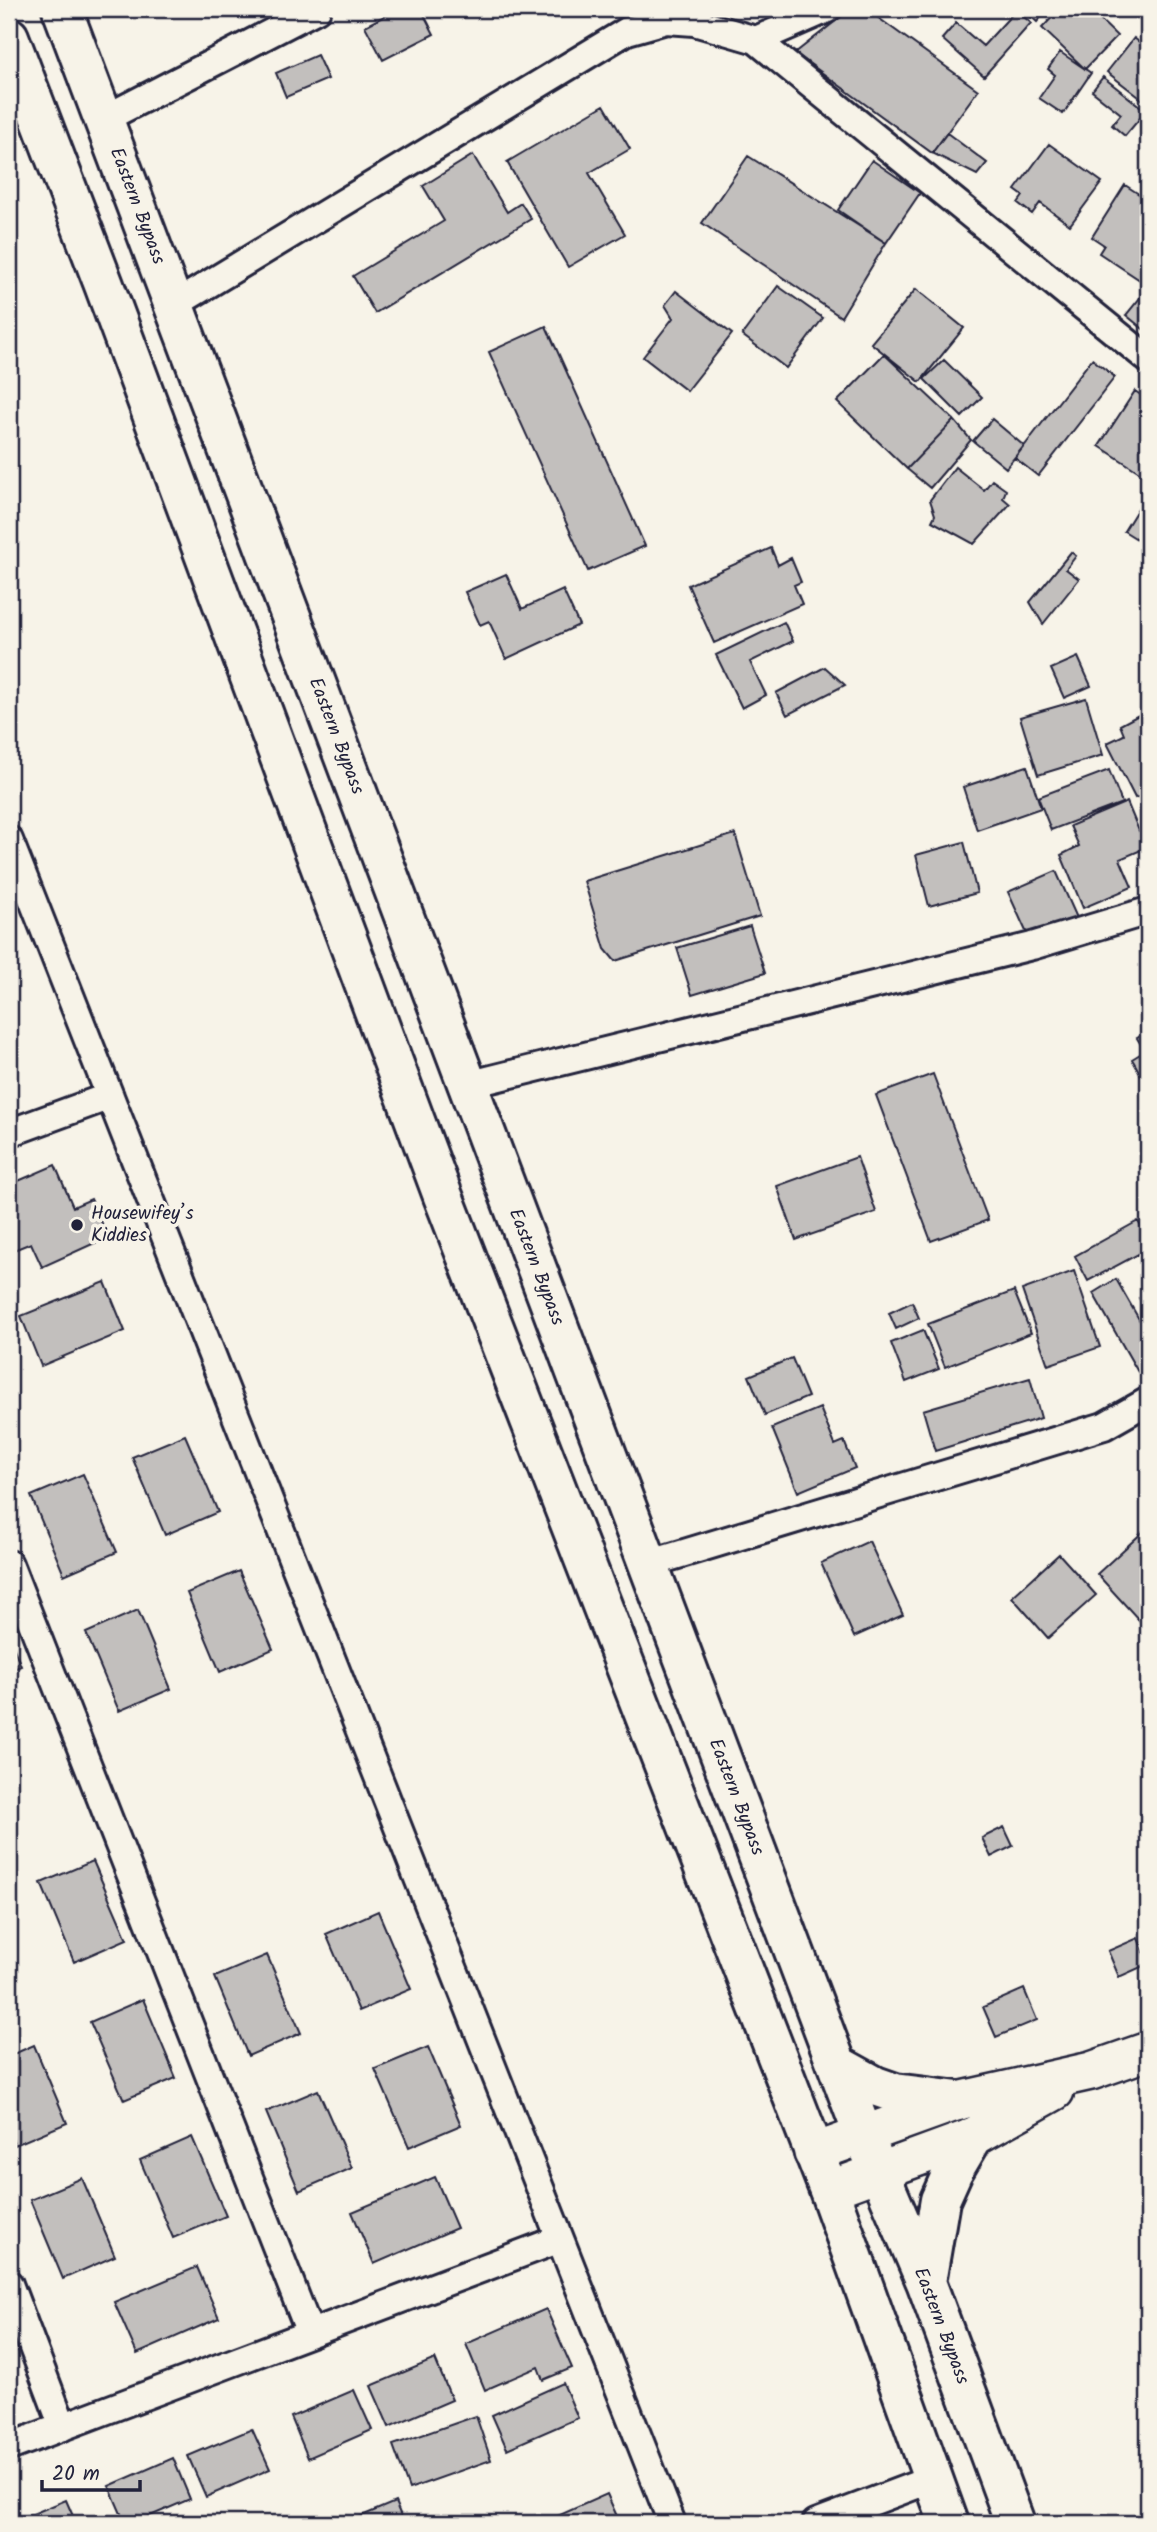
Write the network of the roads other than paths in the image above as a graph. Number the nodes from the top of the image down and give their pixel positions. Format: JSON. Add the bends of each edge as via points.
{"nodes":[{"id":1,"x":62,"y":9,"type":"edge"},
{"id":2,"x":317,"y":9,"type":"edge"},
{"id":3,"x":827,"y":9,"type":"edge"},
{"id":4,"x":661,"y":14,"type":"edge"},
{"id":5,"x":9,"y":37,"type":"edge"},
{"id":6,"x":755,"y":40,"type":"junction"},
{"id":7,"x":104,"y":119,"type":"junction"},
{"id":8,"x":174,"y":305,"type":"junction"},
{"id":9,"x":1148,"y":359,"type":"edge"},
{"id":10,"x":9,"y":840,"type":"edge"},
{"id":11,"x":1148,"y":911,"type":"edge"},
{"id":12,"x":467,"y":1084,"type":"junction"},
{"id":13,"x":110,"y":1096,"type":"junction"},
{"id":14,"x":9,"y":1133,"type":"edge"},
{"id":15,"x":1148,"y":1401,"type":"edge"},
{"id":16,"x":9,"y":1563,"type":"edge"},
{"id":17,"x":648,"y":1564,"type":"junction"},
{"id":18,"x":1148,"y":2050,"type":"edge"},
{"id":19,"x":836,"y":2065,"type":"junction"},
{"id":20,"x":1091,"y":2071,"type":"junction"},
{"id":21,"x":957,"y":2101,"type":"junction"},
{"id":22,"x":863,"y":2134,"type":"junction"},
{"id":23,"x":973,"y":2137,"type":"junction"},
{"id":24,"x":813,"y":2153,"type":"junction"},
{"id":25,"x":878,"y":2170,"type":"junction"},
{"id":26,"x":829,"y":2190,"type":"junction"},
{"id":27,"x":560,"y":2238,"type":"junction"},
{"id":28,"x":926,"y":2282,"type":"junction"},
{"id":29,"x":9,"y":2284,"type":"edge"},
{"id":30,"x":310,"y":2333,"type":"junction"},
{"id":31,"x":63,"y":2427,"type":"junction"},
{"id":32,"x":9,"y":2447,"type":"edge"},
{"id":33,"x":932,"y":2479,"type":"junction"},
{"id":34,"x":944,"y":2521,"type":"edge"},
{"id":35,"x":672,"y":2523,"type":"edge"},
{"id":36,"x":816,"y":2523,"type":"edge"},
{"id":37,"x":1014,"y":2523,"type":"edge"}],
"edges":[{"from":1,"to":7,"type":"main road","name":"Eastern Bypass"},
{"from":2,"to":7,"type":"street"},
{"from":3,"to":6,"type":"street"},
{"from":4,"to":6,"type":"street"},
{"from":4,"to":8,"type":"street"},
{"from":5,"to":24,"type":"main road","via":[[448,1209]]},
{"from":6,"to":9,"type":"street"},
{"from":7,"to":8,"type":"main road","name":"Eastern Bypass"},
{"from":8,"to":12,"type":"main road","name":"Eastern Bypass"},
{"from":10,"to":13,"type":"street"},
{"from":11,"to":12,"type":"street","via":[[1032,946]]},
{"from":12,"to":17,"type":"main road","name":"Eastern Bypass"},
{"from":13,"to":14,"type":"street"},
{"from":13,"to":27,"type":"street"},
{"from":15,"to":17,"type":"street","via":[[1104,1426]]},
{"from":16,"to":30,"type":"street"},
{"from":17,"to":19,"type":"main road","name":"Eastern Bypass"},
{"from":18,"to":20,"type":"street"},
{"from":19,"to":21,"type":"main road","via":[[895,2093]]},
{"from":19,"to":22,"type":"main road","name":"Eastern Bypass"},
{"from":20,"to":21,"type":"street"},
{"from":20,"to":23,"type":"street"},
{"from":21,"to":22,"type":"street"},
{"from":22,"to":24,"type":"street"},
{"from":22,"to":25,"type":"main road","name":"Eastern Bypass"},
{"from":23,"to":25,"type":"street"},
{"from":23,"to":28,"type":"main road","via":[[940,2200]]},
{"from":24,"to":26,"type":"main road"},
{"from":25,"to":26,"type":"street"},
{"from":25,"to":28,"type":"main road","name":"Eastern Bypass"},
{"from":26,"to":33,"type":"main road"},
{"from":27,"to":30,"type":"street"},
{"from":27,"to":35,"type":"street"},
{"from":28,"to":37,"type":"main road","name":"Eastern Bypass"},
{"from":29,"to":31,"type":"street"},
{"from":30,"to":31,"type":"street"},
{"from":31,"to":32,"type":"street"},
{"from":33,"to":34,"type":"main road"},
{"from":33,"to":36,"type":"street"}]}
